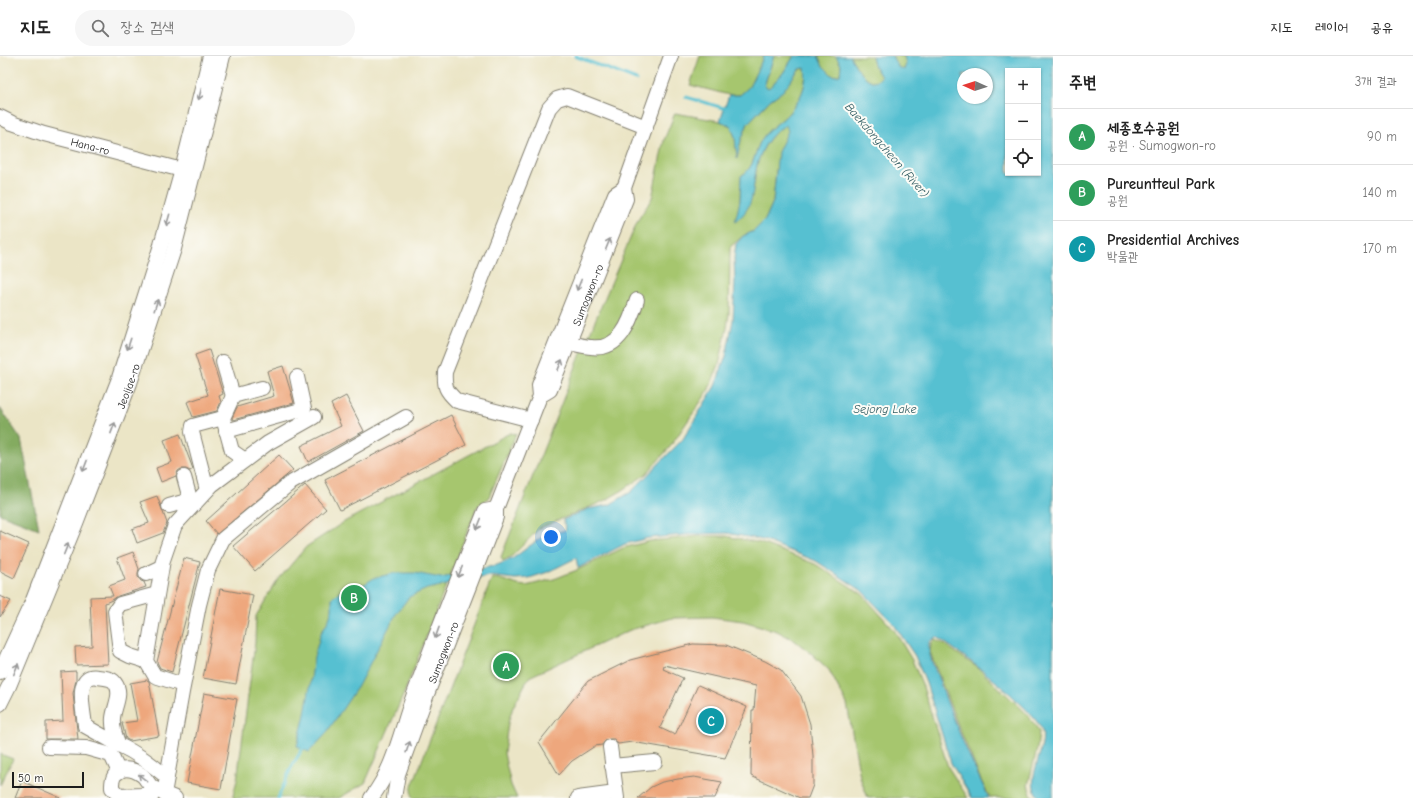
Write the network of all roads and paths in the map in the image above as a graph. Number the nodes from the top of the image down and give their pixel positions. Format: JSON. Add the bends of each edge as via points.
{"nodes":[{"id":1,"x":210,"y":56,"type":"edge"},
{"id":2,"x":223,"y":56,"type":"edge"},
{"id":3,"x":671,"y":56,"type":"edge"},
{"id":4,"x":0,"y":117,"type":"edge"},
{"id":5,"x":646,"y":127,"type":"junction"},
{"id":6,"x":182,"y":170,"type":"junction"},
{"id":7,"x":624,"y":188,"type":"junction"},
{"id":8,"x":637,"y":300,"type":"dead end"},
{"id":9,"x":569,"y":343,"type":"junction"},
{"id":10,"x":223,"y":362,"type":"dead end"},
{"id":11,"x":297,"y":377,"type":"dead end"},
{"id":12,"x":262,"y":388,"type":"dead end"},
{"id":13,"x":233,"y":396,"type":"junction"},
{"id":14,"x":540,"y":396,"type":"junction"},
{"id":15,"x":314,"y":417,"type":"dead end"},
{"id":16,"x":406,"y":417,"type":"dead end"},
{"id":17,"x":531,"y":420,"type":"junction"},
{"id":18,"x":225,"y":424,"type":"junction"},
{"id":19,"x":245,"y":460,"type":"junction"},
{"id":20,"x":184,"y":477,"type":"dead end"},
{"id":21,"x":207,"y":490,"type":"junction"},
{"id":22,"x":191,"y":503,"type":"junction"},
{"id":23,"x":169,"y":506,"type":"dead end"},
{"id":24,"x":161,"y":567,"type":"junction"},
{"id":25,"x":146,"y":574,"type":"dead end"},
{"id":26,"x":157,"y":594,"type":"junction"},
{"id":27,"x":146,"y":661,"type":"junction"},
{"id":28,"x":0,"y":672,"type":"edge"},
{"id":29,"x":183,"y":685,"type":"junction"},
{"id":30,"x":0,"y":704,"type":"edge"},
{"id":31,"x":118,"y":745,"type":"junction"},
{"id":32,"x":49,"y":747,"type":"dead end"},
{"id":33,"x":610,"y":747,"type":"dead end"},
{"id":34,"x":656,"y":762,"type":"dead end"},
{"id":35,"x":612,"y":766,"type":"junction"},
{"id":36,"x":119,"y":772,"type":"junction"},
{"id":37,"x":393,"y":773,"type":"junction"},
{"id":38,"x":167,"y":777,"type":"junction"},
{"id":39,"x":616,"y":796,"type":"edge"},
{"id":40,"x":163,"y":797,"type":"edge"},
{"id":41,"x":362,"y":798,"type":"edge"},
{"id":42,"x":371,"y":798,"type":"edge"},
{"id":43,"x":394,"y":798,"type":"edge"},
{"id":44,"x":398,"y":798,"type":"edge"},
{"id":45,"x":578,"y":798,"type":"edge"}],
"edges":[{"from":1,"to":6,"type":"street","name":"Jeoljae-ro","one_way":true},
{"from":30,"to":2,"type":"street","name":"Jeoljae-ro","one_way":true,"via":[[76,523],[130,383],[174,249]]},
{"from":3,"to":5,"type":"street","name":"Sumogwon-ro"},
{"from":4,"to":6,"type":"street","name":"Hana-ro","via":[[44,134]]},
{"from":5,"to":7,"type":"street","name":"Sumogwon-ro"},
{"from":5,"to":17,"type":"street","via":[[567,96],[557,99],[549,108],[445,372],[444,384],[449,394],[457,401]]},
{"from":6,"to":28,"type":"street","name":"Jeoljae-ro","one_way":true,"via":[[118,380],[33,600]]},
{"from":9,"to":7,"type":"street","name":"Sumogwon-ro","one_way":true,"via":[[626,200]]},
{"from":7,"to":14,"type":"street","name":"Sumogwon-ro","one_way":true,"via":[[615,194],[540,385]]},
{"from":8,"to":9,"type":"street","via":[[628,326],[621,336],[606,346],[592,348]]},
{"from":14,"to":9,"type":"street","name":"Sumogwon-ro","one_way":true,"via":[[550,390]]},
{"from":10,"to":13,"type":"street"},
{"from":11,"to":18,"type":"street","via":[[304,409]]},
{"from":12,"to":13,"type":"street"},
{"from":13,"to":18,"type":"street"},
{"from":14,"to":17,"type":"street","name":"Sumogwon-ro"},
{"from":15,"to":19,"type":"street","via":[[268,443]]},
{"from":16,"to":29,"type":"street","via":[[289,484],[223,539],[208,570]]},
{"from":17,"to":37,"type":"street","name":"Sumogwon-ro","via":[[496,509],[485,511],[476,550],[412,698]]},
{"from":18,"to":19,"type":"street","via":[[232,451]]},
{"from":18,"to":21,"type":"street","via":[[193,426],[192,432]]},
{"from":19,"to":21,"type":"street"},
{"from":20,"to":22,"type":"street"},
{"from":21,"to":22,"type":"street"},
{"from":22,"to":23,"type":"street"},
{"from":22,"to":24,"type":"street","via":[[175,525]]},
{"from":24,"to":25,"type":"street"},
{"from":24,"to":26,"type":"street"},
{"from":26,"to":27,"type":"street"},
{"from":26,"to":27,"type":"street","via":[[120,604],[115,611],[120,650]]},
{"from":27,"to":29,"type":"street","via":[[154,676]]},
{"from":29,"to":38,"type":"street"},
{"from":31,"to":31,"type":"street","via":[[112,719],[119,691],[115,682],[110,679],[93,676],[85,680],[81,688],[85,726]]},
{"from":31,"to":38,"type":"street","via":[[135,752]]},
{"from":32,"to":36,"type":"street","via":[[86,748],[111,755]]},
{"from":33,"to":35,"type":"street"},
{"from":34,"to":35,"type":"street"},
{"from":35,"to":39,"type":"street"},
{"from":40,"to":36,"type":"street","one_way":true,"via":[[143,776],[131,770]]},
{"from":36,"to":40,"type":"street","via":[[112,781],[112,788],[119,796]]},
{"from":37,"to":41,"type":"street","name":"Sumogwon-ro"},
{"from":37,"to":42,"type":"street","name":"Sumogwon-ro"},
{"from":37,"to":43,"type":"street","name":"Sumogwon-ro"},
{"from":37,"to":44,"type":"street"},
{"from":38,"to":40,"type":"street"},
{"from":39,"to":45,"type":"street"}]}
